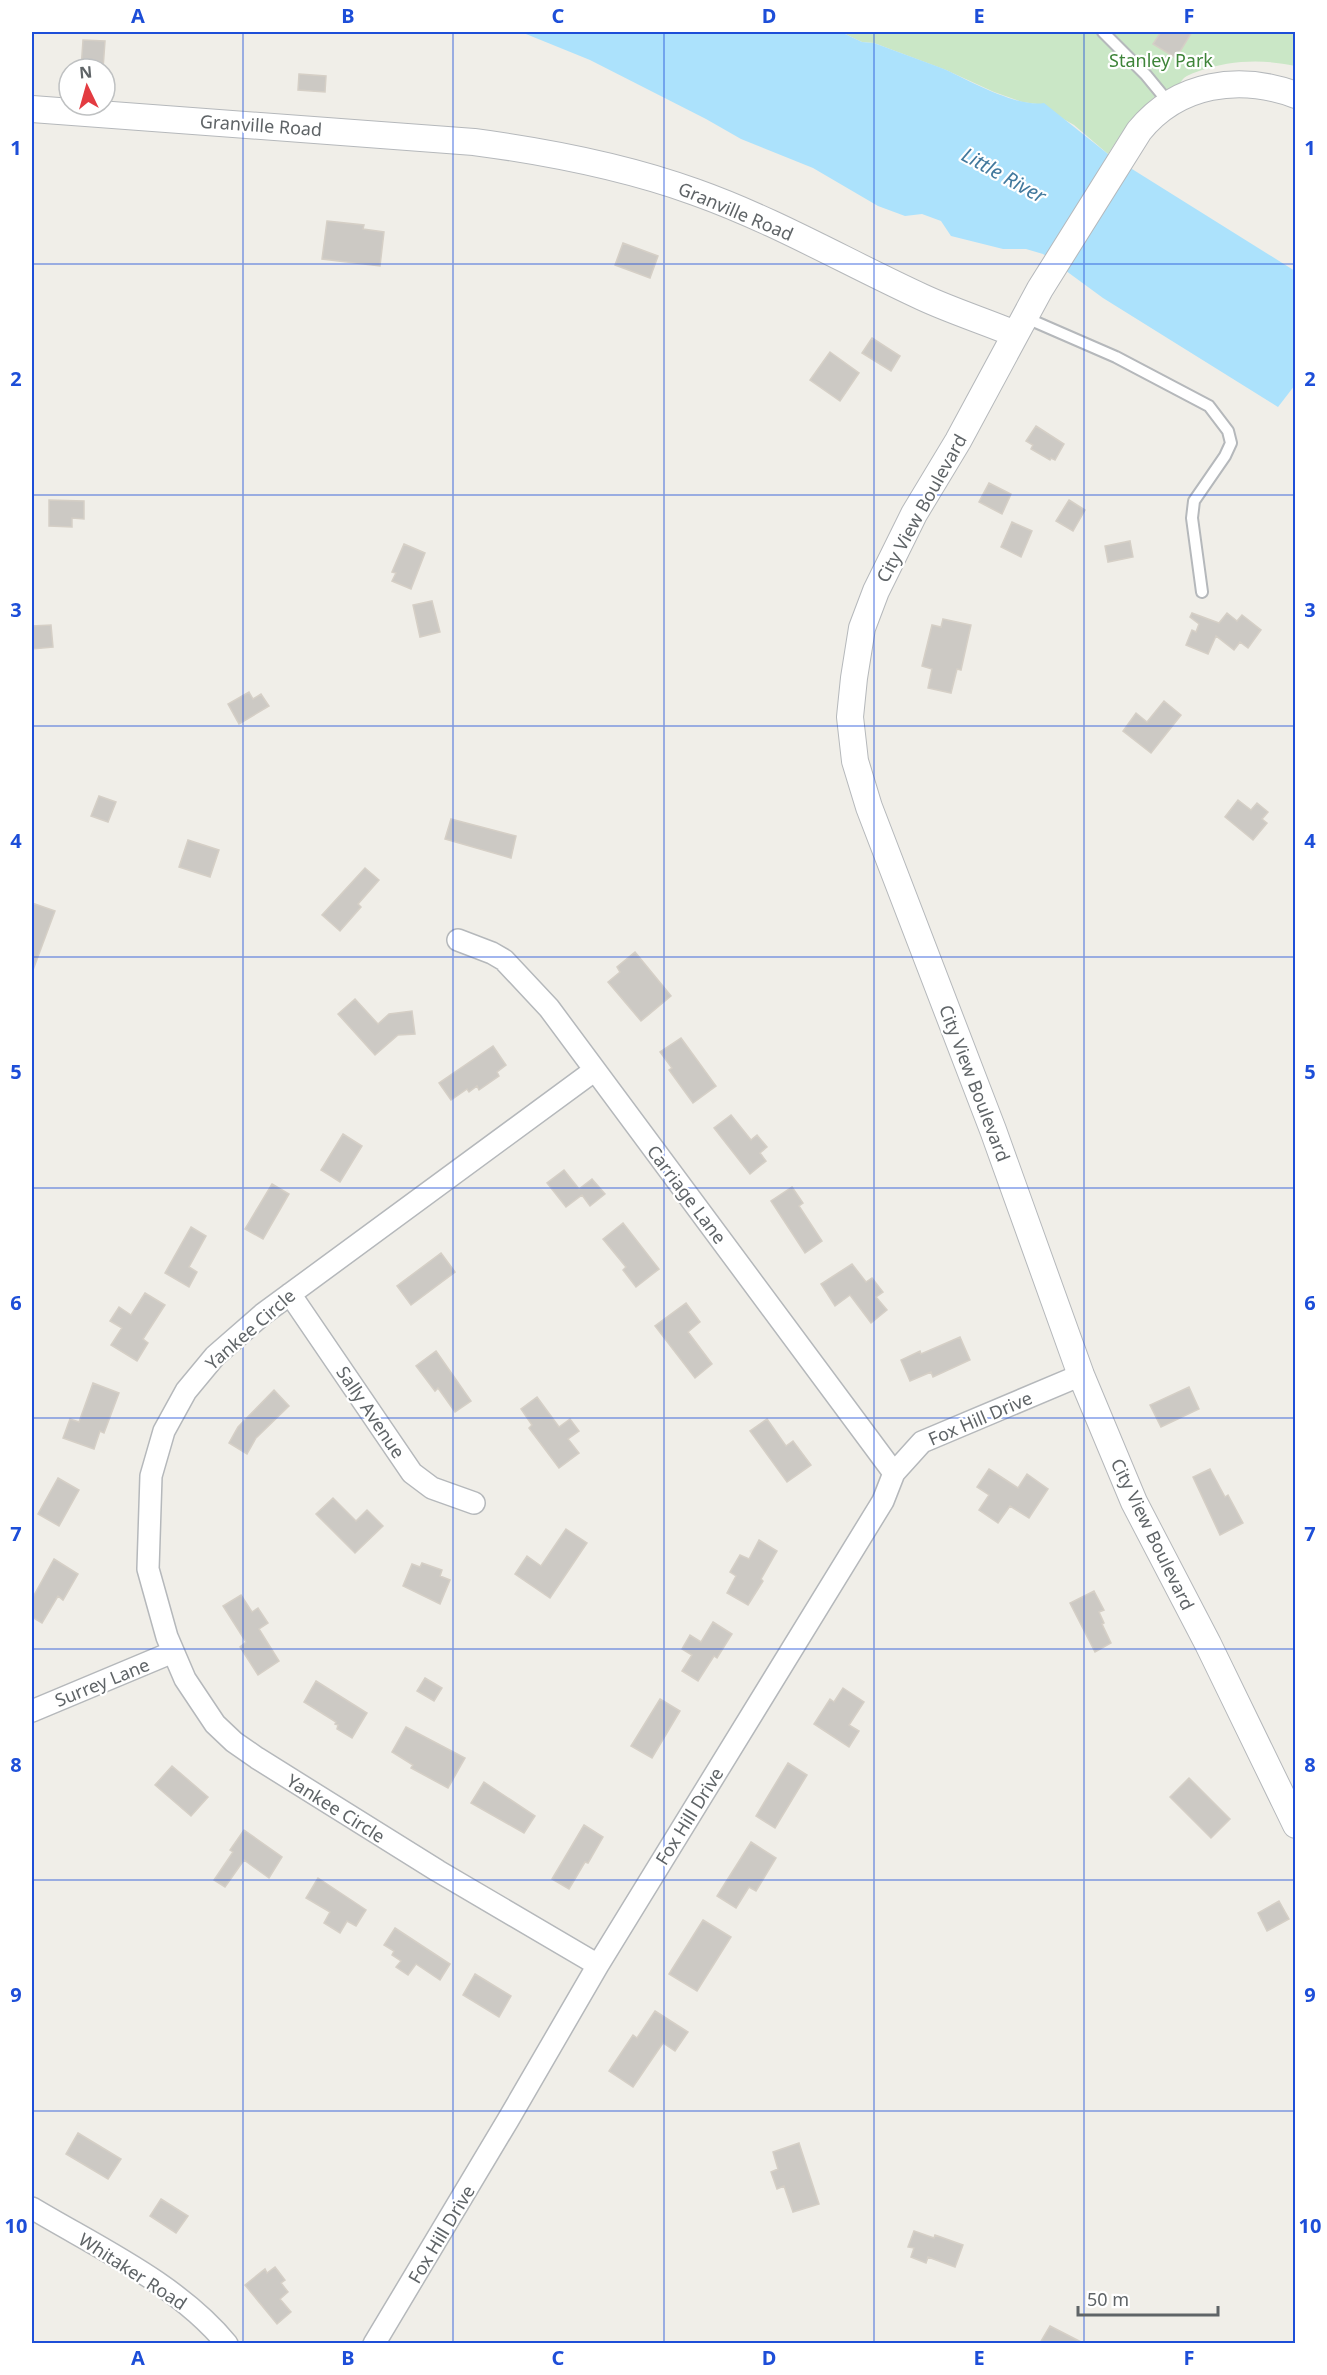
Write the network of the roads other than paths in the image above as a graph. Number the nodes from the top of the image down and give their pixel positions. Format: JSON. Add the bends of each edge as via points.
{"nodes":[{"id":1,"x":1103,"y":32,"type":"edge"},
{"id":2,"x":1296,"y":95,"type":"edge"},
{"id":3,"x":1169,"y":103,"type":"junction"},
{"id":4,"x":32,"y":109,"type":"edge"},
{"id":5,"x":1019,"y":326,"type":"junction"},
{"id":6,"x":1202,"y":592,"type":"dead end"},
{"id":7,"x":458,"y":940,"type":"dead end"},
{"id":8,"x":595,"y":1070,"type":"junction"},
{"id":9,"x":290,"y":1294,"type":"junction"},
{"id":10,"x":1081,"y":1375,"type":"junction"},
{"id":11,"x":894,"y":1473,"type":"junction"},
{"id":12,"x":474,"y":1503,"type":"dead end"},
{"id":13,"x":173,"y":1652,"type":"junction"},
{"id":14,"x":32,"y":1711,"type":"edge"},
{"id":15,"x":1296,"y":1825,"type":"edge"},
{"id":16,"x":598,"y":1965,"type":"junction"},
{"id":17,"x":32,"y":2208,"type":"edge"},
{"id":18,"x":227,"y":2343,"type":"edge"},
{"id":19,"x":374,"y":2343,"type":"edge"}],
"edges":[{"from":1,"to":3,"type":"lane"},
{"from":2,"to":3,"type":"street","via":[[1237,83],[1210,86]]},
{"from":3,"to":5,"type":"street","via":[[1139,131]]},
{"from":4,"to":5,"type":"street","name":"Granville Road","via":[[474,142],[595,163],[723,203],[923,297]]},
{"from":5,"to":6,"type":"lane","via":[[1116,357],[1209,406],[1228,431],[1231,443],[1225,456],[1194,501],[1192,518]]},
{"from":5,"to":10,"type":"street","name":"City View Boulevard","via":[[914,514],[876,591],[862,628],[850,717],[855,761],[879,836],[997,1139]]},
{"from":7,"to":8,"type":"street","name":"Carriage Lane","via":[[492,953],[509,965],[549,1008]]},
{"from":8,"to":9,"type":"street","name":"Yankee Circle"},
{"from":8,"to":11,"type":"street","name":"Carriage Lane"},
{"from":9,"to":12,"type":"street","name":"Sally Avenue","via":[[412,1473],[432,1488]]},
{"from":9,"to":13,"type":"street","name":"Yankee Circle","via":[[205,1367],[178,1404],[159,1446],[149,1490],[148,1569]]},
{"from":10,"to":11,"type":"street","name":"Fox Hill Drive","via":[[922,1442]]},
{"from":10,"to":15,"type":"street","name":"City View Boulevard","via":[[1134,1502]]},
{"from":11,"to":16,"type":"street","name":"Fox Hill Drive","via":[[883,1501]]},
{"from":13,"to":14,"type":"street","name":"Surrey Lane"},
{"from":13,"to":16,"type":"street","name":"Yankee Circle","via":[[200,1703],[234,1742],[438,1871]]},
{"from":16,"to":19,"type":"street","name":"Fox Hill Drive"},
{"from":17,"to":18,"type":"street","name":"Whitaker Road","via":[[166,2289]]}]}
